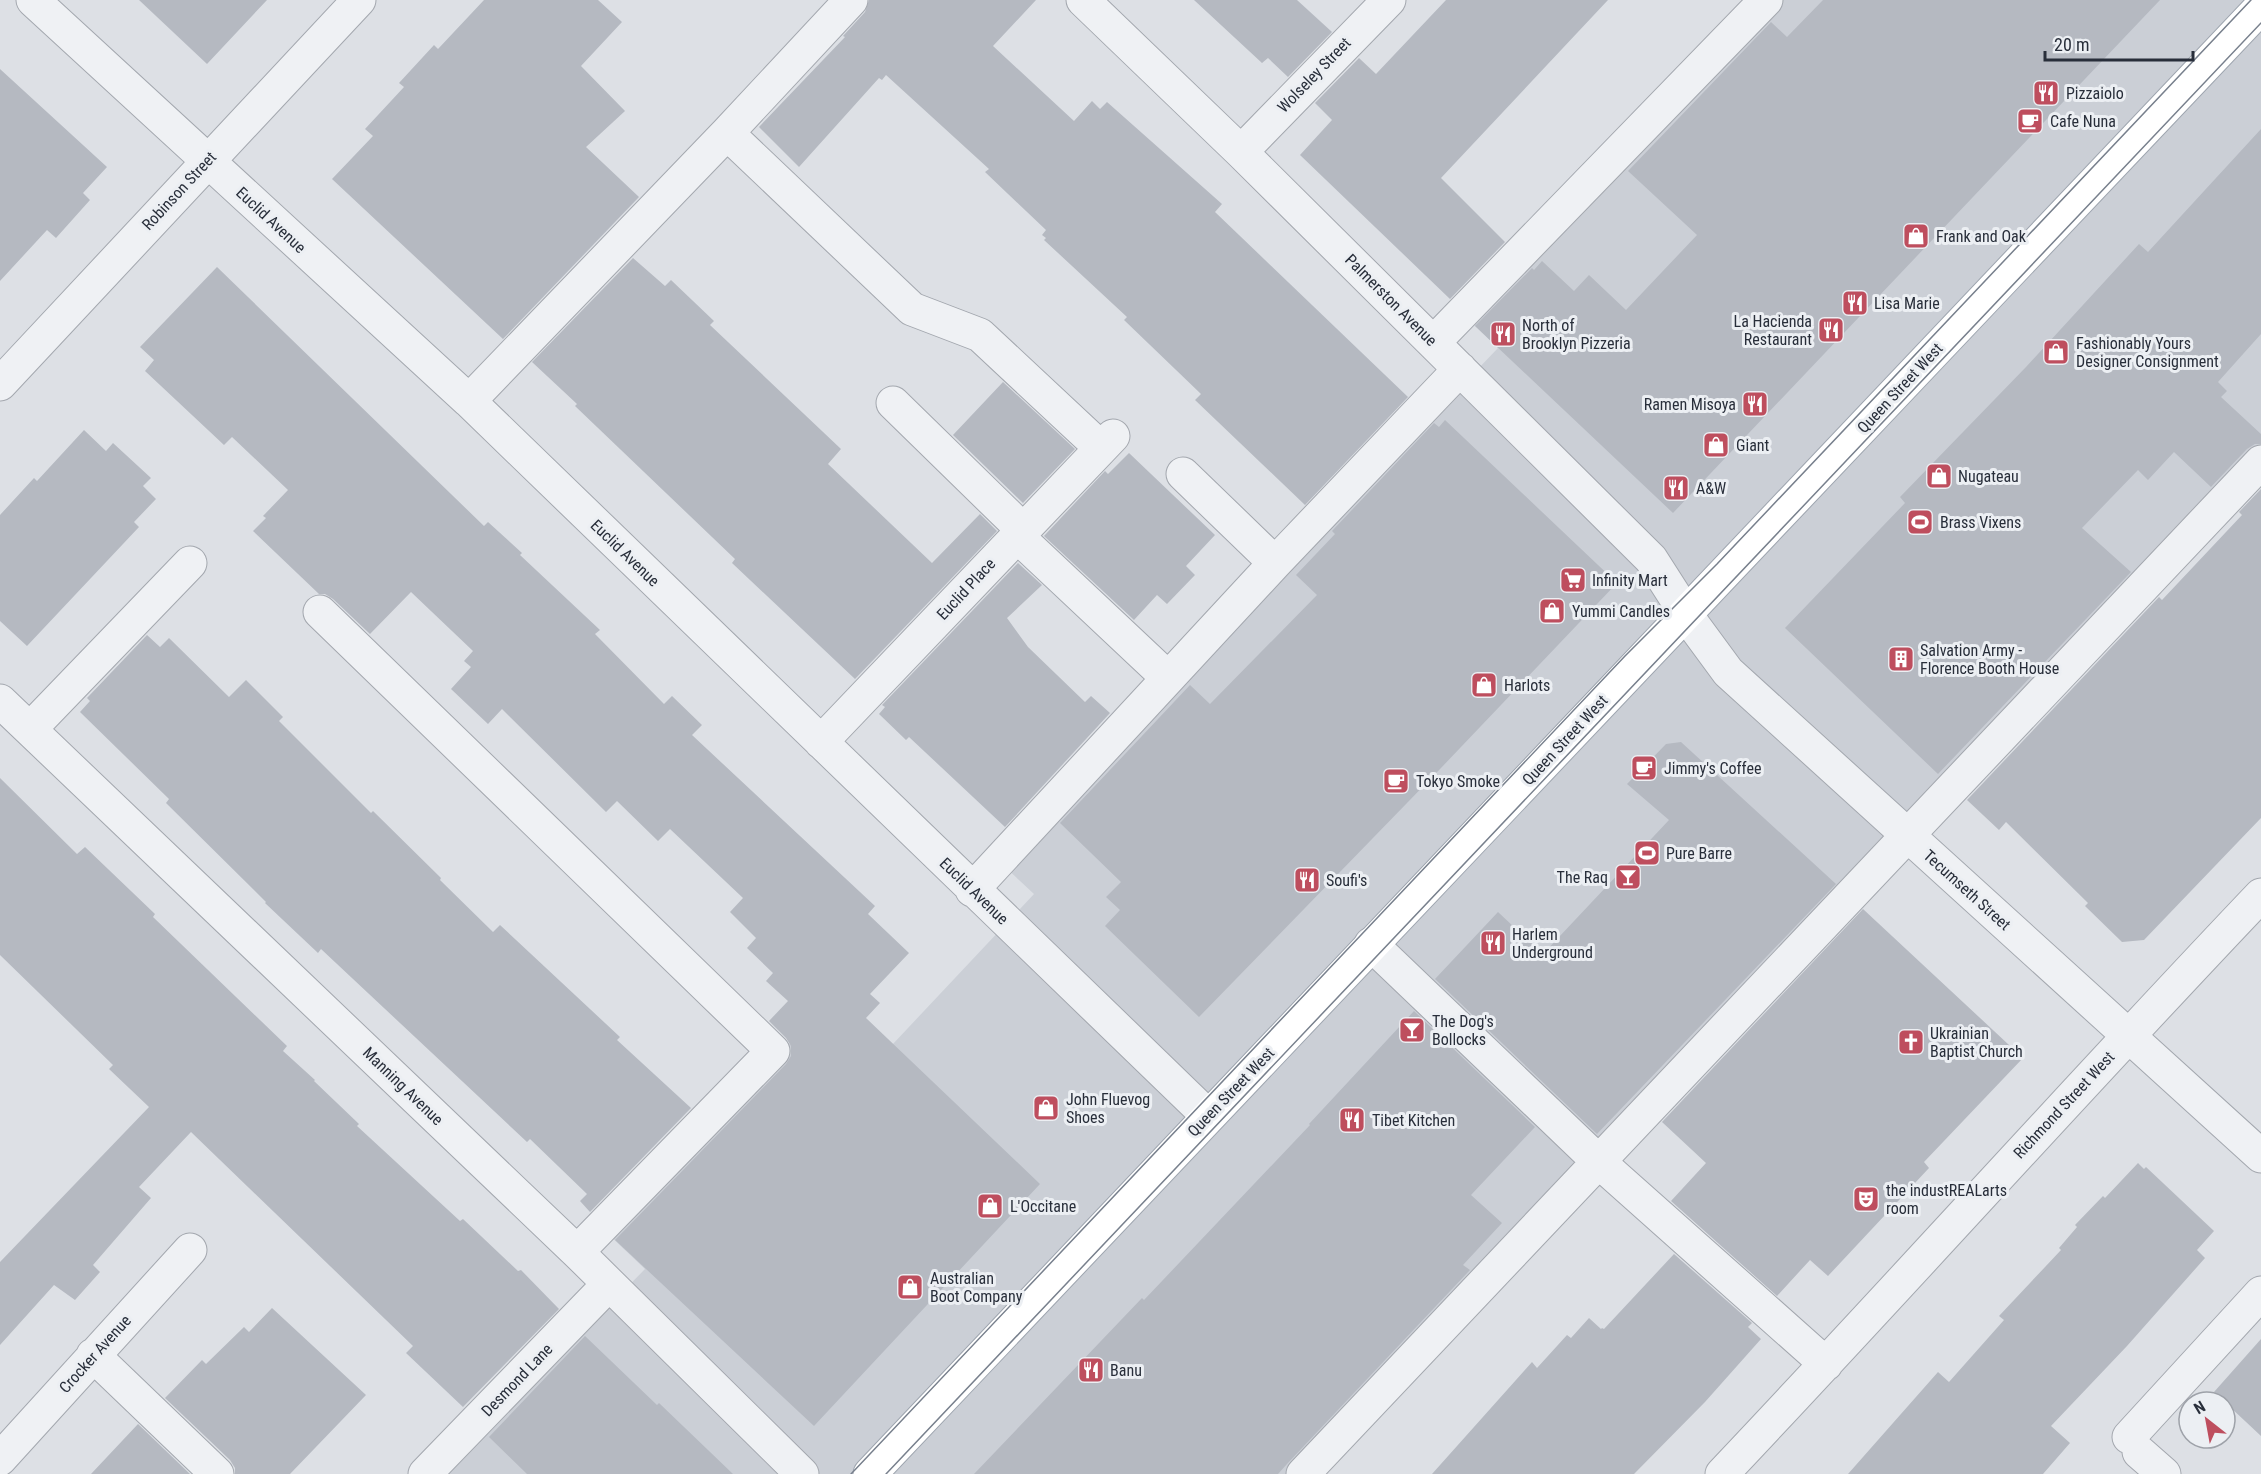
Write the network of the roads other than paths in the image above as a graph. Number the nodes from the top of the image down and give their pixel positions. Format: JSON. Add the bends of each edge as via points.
{"nodes":[{"id":1,"x":33,"y":0,"type":"edge"},
{"id":2,"x":359,"y":0,"type":"edge"},
{"id":3,"x":851,"y":0,"type":"edge"},
{"id":4,"x":1083,"y":0,"type":"edge"},
{"id":5,"x":1389,"y":0,"type":"edge"},
{"id":6,"x":1766,"y":0,"type":"edge"},
{"id":7,"x":2261,"y":7,"type":"edge"},
{"id":8,"x":727,"y":133,"type":"junction"},
{"id":9,"x":1241,"y":152,"type":"junction"},
{"id":10,"x":207,"y":161,"type":"junction"},
{"id":11,"x":1434,"y":342,"type":"junction"},
{"id":12,"x":1460,"y":369,"type":"junction"},
{"id":13,"x":0,"y":384,"type":"edge"},
{"id":14,"x":469,"y":401,"type":"junction"},
{"id":15,"x":893,"y":403,"type":"dead end"},
{"id":16,"x":2261,"y":462,"type":"edge"},
{"id":17,"x":1183,"y":474,"type":"dead end"},
{"id":18,"x":1019,"y":532,"type":"junction"},
{"id":19,"x":190,"y":563,"type":"dead end"},
{"id":20,"x":1275,"y":563,"type":"junction"},
{"id":21,"x":320,"y":612,"type":"dead end"},
{"id":22,"x":1686,"y":613,"type":"junction"},
{"id":23,"x":1168,"y":678,"type":"junction"},
{"id":24,"x":0,"y":701,"type":"edge"},
{"id":25,"x":30,"y":729,"type":"junction"},
{"id":26,"x":821,"y":742,"type":"junction"},
{"id":27,"x":1907,"y":836,"type":"junction"},
{"id":28,"x":972,"y":890,"type":"junction"},
{"id":29,"x":2261,"y":895,"type":"edge"},
{"id":30,"x":1371,"y":944,"type":"junction"},
{"id":31,"x":2127,"y":1036,"type":"junction"},
{"id":32,"x":1208,"y":1116,"type":"junction"},
{"id":33,"x":2261,"y":1156,"type":"edge"},
{"id":34,"x":1599,"y":1162,"type":"junction"},
{"id":35,"x":190,"y":1250,"type":"dead end"},
{"id":36,"x":577,"y":1252,"type":"junction"},
{"id":37,"x":608,"y":1285,"type":"junction"},
{"id":38,"x":2261,"y":1293,"type":"edge"},
{"id":39,"x":93,"y":1355,"type":"junction"},
{"id":40,"x":1826,"y":1364,"type":"junction"},
{"id":41,"x":0,"y":1459,"type":"edge"},
{"id":42,"x":217,"y":1474,"type":"edge"},
{"id":43,"x":425,"y":1474,"type":"edge"},
{"id":44,"x":802,"y":1474,"type":"edge"},
{"id":45,"x":870,"y":1474,"type":"edge"},
{"id":46,"x":1303,"y":1474,"type":"edge"},
{"id":47,"x":1722,"y":1474,"type":"edge"},
{"id":48,"x":2164,"y":1474,"type":"edge"}],
"edges":[{"from":1,"to":10,"type":"street","name":"Euclid Avenue"},
{"from":2,"to":10,"type":"street","name":"Robinson Street"},
{"from":3,"to":8,"type":"street"},
{"from":4,"to":9,"type":"street","name":"Palmerston Avenue"},
{"from":5,"to":9,"type":"street","name":"Wolseley Street"},
{"from":6,"to":11,"type":"street"},
{"from":7,"to":22,"type":"main road","name":"Queen Street West"},
{"from":8,"to":14,"type":"street"},
{"from":8,"to":18,"type":"street","name":"Euclid Place","via":[[912,309],[980,335],[1107,442]]},
{"from":9,"to":11,"type":"street","name":"Palmerston Avenue"},
{"from":10,"to":13,"type":"street","name":"Robinson Street"},
{"from":10,"to":14,"type":"street","name":"Euclid Avenue"},
{"from":11,"to":12,"type":"street","name":"Palmerston Avenue"},
{"from":12,"to":20,"type":"street"},
{"from":12,"to":22,"type":"street","name":"Palmerston Avenue","via":[[1651,559]]},
{"from":14,"to":26,"type":"street","name":"Euclid Avenue"},
{"from":15,"to":18,"type":"street"},
{"from":16,"to":27,"type":"street"},
{"from":17,"to":20,"type":"street"},
{"from":18,"to":23,"type":"street"},
{"from":18,"to":26,"type":"street","name":"Euclid Place"},
{"from":19,"to":25,"type":"street"},
{"from":20,"to":23,"type":"street"},
{"from":21,"to":36,"type":"street","via":[[773,1051]]},
{"from":22,"to":27,"type":"street","name":"Tecumseth Street","via":[[1728,672]]},
{"from":22,"to":30,"type":"main road","name":"Queen Street West"},
{"from":23,"to":28,"type":"street"},
{"from":24,"to":25,"type":"street","name":"Manning Avenue"},
{"from":25,"to":36,"type":"street","name":"Manning Avenue"},
{"from":26,"to":28,"type":"street","name":"Euclid Avenue"},
{"from":27,"to":31,"type":"street","name":"Tecumseth Street"},
{"from":27,"to":34,"type":"street"},
{"from":28,"to":32,"type":"street","name":"Euclid Avenue"},
{"from":29,"to":31,"type":"street","name":"Richmond Street West"},
{"from":30,"to":32,"type":"main road","name":"Queen Street West"},
{"from":30,"to":34,"type":"street"},
{"from":31,"to":33,"type":"street","name":"Tecumseth Street"},
{"from":31,"to":40,"type":"street","name":"Richmond Street West"},
{"from":32,"to":45,"type":"main road","name":"Queen Street West"},
{"from":34,"to":40,"type":"street"},
{"from":34,"to":46,"type":"street"},
{"from":35,"to":39,"type":"street","name":"Crocker Avenue"},
{"from":36,"to":37,"type":"street","name":"Manning Avenue"},
{"from":37,"to":43,"type":"street","name":"Desmond Lane"},
{"from":37,"to":44,"type":"street","name":"Manning Avenue"},
{"from":38,"to":48,"type":"street","via":[[2134,1444]]},
{"from":39,"to":41,"type":"street","name":"Crocker Avenue"},
{"from":39,"to":42,"type":"street"},
{"from":40,"to":47,"type":"street","name":"Richmond Street West"}]}
